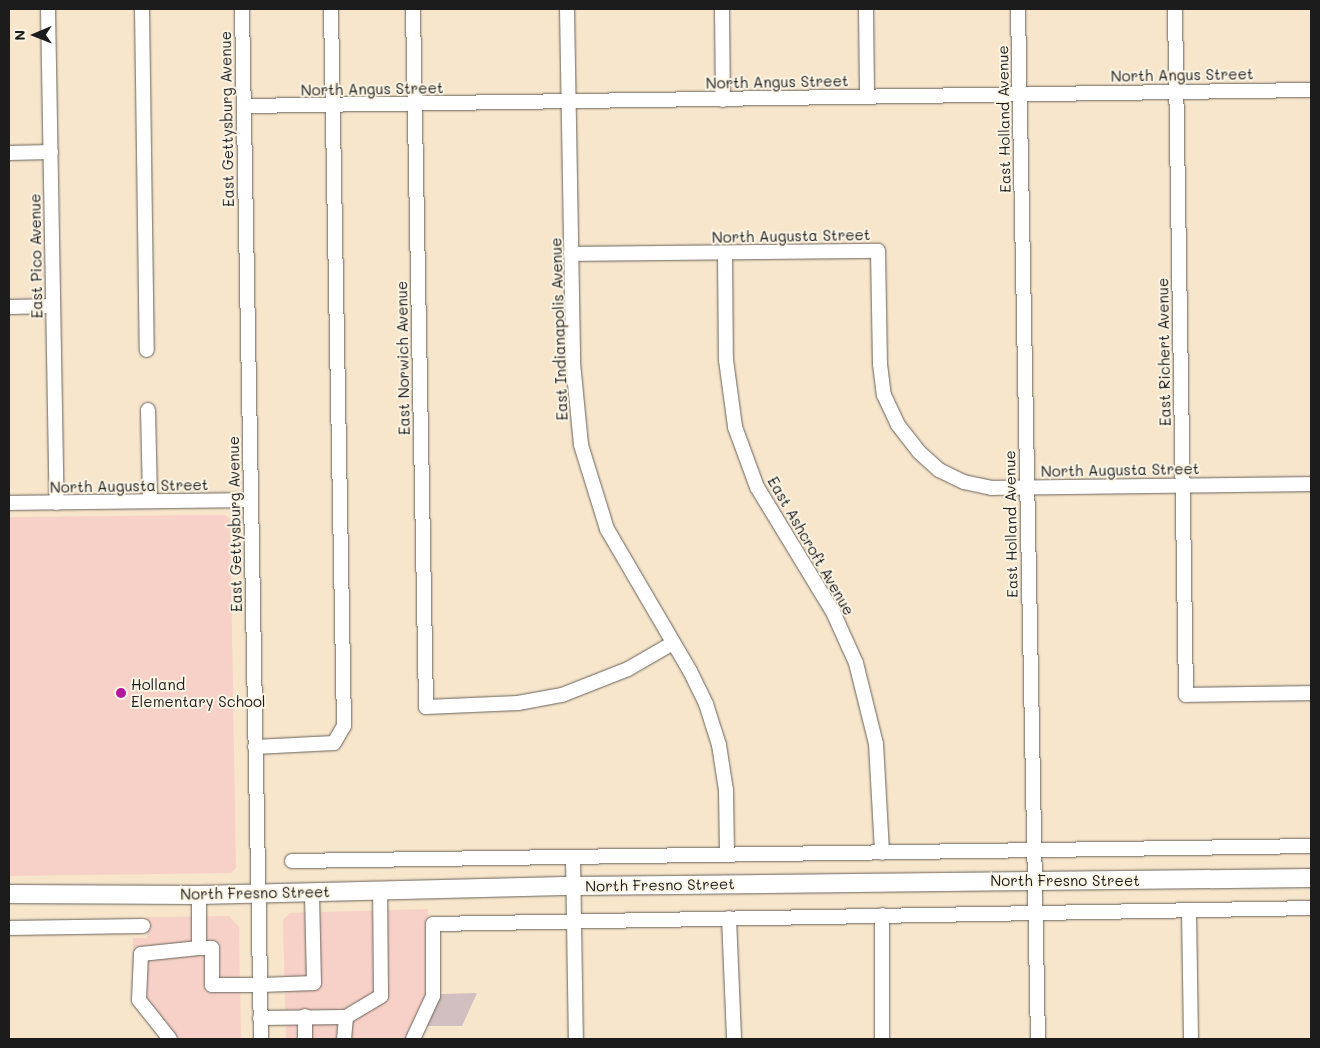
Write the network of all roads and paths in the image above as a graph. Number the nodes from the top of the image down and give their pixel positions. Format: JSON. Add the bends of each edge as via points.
{"nodes":[{"id":1,"x":48,"y":9,"type":"edge"},
{"id":2,"x":142,"y":9,"type":"edge"},
{"id":3,"x":242,"y":9,"type":"edge"},
{"id":4,"x":331,"y":9,"type":"edge"},
{"id":5,"x":413,"y":9,"type":"edge"},
{"id":6,"x":567,"y":9,"type":"edge"},
{"id":7,"x":722,"y":9,"type":"edge"},
{"id":8,"x":866,"y":9,"type":"edge"},
{"id":9,"x":1018,"y":9,"type":"edge"},
{"id":10,"x":1175,"y":9,"type":"edge"},
{"id":11,"x":1311,"y":90,"type":"edge"},
{"id":12,"x":1176,"y":91,"type":"junction"},
{"id":13,"x":1020,"y":94,"type":"junction"},
{"id":14,"x":867,"y":97,"type":"junction"},
{"id":15,"x":723,"y":100,"type":"junction"},
{"id":16,"x":569,"y":102,"type":"junction"},
{"id":17,"x":415,"y":104,"type":"junction"},
{"id":18,"x":244,"y":106,"type":"junction"},
{"id":19,"x":333,"y":106,"type":"junction"},
{"id":20,"x":51,"y":152,"type":"junction"},
{"id":21,"x":9,"y":153,"type":"edge"},
{"id":22,"x":571,"y":254,"type":"junction"},
{"id":23,"x":725,"y":254,"type":"junction"},
{"id":24,"x":53,"y":306,"type":"junction"},
{"id":25,"x":9,"y":307,"type":"edge"},
{"id":26,"x":147,"y":350,"type":"dead end"},
{"id":27,"x":148,"y":410,"type":"dead end"},
{"id":28,"x":1311,"y":484,"type":"edge"},
{"id":29,"x":1182,"y":485,"type":"junction"},
{"id":30,"x":1027,"y":487,"type":"junction"},
{"id":31,"x":250,"y":500,"type":"junction"},
{"id":32,"x":150,"y":501,"type":"junction"},
{"id":33,"x":57,"y":503,"type":"junction"},
{"id":34,"x":9,"y":504,"type":"edge"},
{"id":35,"x":673,"y":644,"type":"junction"},
{"id":36,"x":1311,"y":693,"type":"edge"},
{"id":37,"x":255,"y":747,"type":"junction"},
{"id":38,"x":1311,"y":846,"type":"edge"},
{"id":39,"x":1033,"y":850,"type":"junction"},
{"id":40,"x":882,"y":852,"type":"junction"},
{"id":41,"x":727,"y":855,"type":"junction"},
{"id":42,"x":573,"y":857,"type":"junction"},
{"id":43,"x":292,"y":861,"type":"dead end"},
{"id":44,"x":1311,"y":878,"type":"edge"},
{"id":45,"x":1035,"y":882,"type":"junction"},
{"id":46,"x":574,"y":886,"type":"junction"},
{"id":47,"x":380,"y":890,"type":"junction"},
{"id":48,"x":312,"y":892,"type":"junction"},
{"id":49,"x":9,"y":894,"type":"edge"},
{"id":50,"x":258,"y":894,"type":"junction"},
{"id":51,"x":199,"y":895,"type":"junction"},
{"id":52,"x":1311,"y":908,"type":"edge"},
{"id":53,"x":1189,"y":911,"type":"junction"},
{"id":54,"x":1036,"y":914,"type":"junction"},
{"id":55,"x":882,"y":915,"type":"junction"},
{"id":56,"x":729,"y":918,"type":"junction"},
{"id":57,"x":574,"y":921,"type":"junction"},
{"id":58,"x":144,"y":926,"type":"dead end"},
{"id":59,"x":9,"y":928,"type":"edge"},
{"id":60,"x":198,"y":948,"type":"junction"},
{"id":61,"x":261,"y":985,"type":"junction"},
{"id":62,"x":305,"y":1016,"type":"junction"},
{"id":63,"x":346,"y":1017,"type":"junction"},
{"id":64,"x":260,"y":1018,"type":"junction"},
{"id":65,"x":170,"y":1039,"type":"edge"},
{"id":66,"x":261,"y":1039,"type":"edge"},
{"id":67,"x":305,"y":1039,"type":"edge"},
{"id":68,"x":344,"y":1039,"type":"edge"},
{"id":69,"x":413,"y":1039,"type":"edge"},
{"id":70,"x":576,"y":1039,"type":"edge"},
{"id":71,"x":734,"y":1039,"type":"edge"},
{"id":72,"x":882,"y":1039,"type":"edge"},
{"id":73,"x":1038,"y":1039,"type":"edge"},
{"id":74,"x":1191,"y":1039,"type":"edge"}],
"edges":[{"from":1,"to":20,"type":"street","name":"East Pico Avenue"},
{"from":2,"to":26,"type":"street"},
{"from":3,"to":18,"type":"street","name":"East Gettysburg Avenue"},
{"from":4,"to":19,"type":"street"},
{"from":5,"to":17,"type":"street","name":"East Norwich Avenue"},
{"from":6,"to":16,"type":"street","name":"East Indianapolis Avenue"},
{"from":7,"to":15,"type":"street"},
{"from":8,"to":14,"type":"street"},
{"from":9,"to":13,"type":"street","name":"East Holland Avenue"},
{"from":10,"to":12,"type":"street","name":"East Richert Avenue"},
{"from":11,"to":12,"type":"street","name":"North Angus Street"},
{"from":12,"to":13,"type":"street","name":"North Angus Street"},
{"from":12,"to":29,"type":"street","name":"East Richert Avenue"},
{"from":13,"to":14,"type":"street","name":"North Angus Street"},
{"from":13,"to":30,"type":"street","name":"East Holland Avenue"},
{"from":14,"to":15,"type":"street","name":"North Angus Street"},
{"from":15,"to":16,"type":"street","name":"North Angus Street"},
{"from":16,"to":17,"type":"street","name":"North Angus Street"},
{"from":16,"to":22,"type":"street","name":"East Indianapolis Avenue"},
{"from":17,"to":19,"type":"street","name":"North Angus Street"},
{"from":17,"to":35,"type":"street","name":"East Norwich Avenue","via":[[426,707],[518,703],[562,695],[628,669]]},
{"from":18,"to":19,"type":"street","name":"North Angus Street"},
{"from":18,"to":31,"type":"street","name":"East Gettysburg Avenue"},
{"from":19,"to":37,"type":"street","via":[[344,726],[334,743]]},
{"from":20,"to":21,"type":"street"},
{"from":20,"to":24,"type":"street","name":"East Pico Avenue"},
{"from":22,"to":23,"type":"street","name":"North Augusta Street"},
{"from":22,"to":35,"type":"street","name":"East Indianapolis Avenue","via":[[576,404],[592,487],[607,529]]},
{"from":23,"to":30,"type":"street","name":"North Augusta Street","via":[[878,251],[880,364],[884,395],[898,425],[919,452],[939,470],[964,482],[992,488]]},
{"from":23,"to":40,"type":"street","name":"East Ashcroft Avenue","via":[[726,360],[735,427],[757,487],[833,612],[856,664],[876,744]]},
{"from":24,"to":25,"type":"street"},
{"from":24,"to":33,"type":"street","name":"East Pico Avenue"},
{"from":27,"to":32,"type":"street"},
{"from":28,"to":29,"type":"street","name":"North Augusta Street"},
{"from":29,"to":30,"type":"street","name":"North Augusta Street"},
{"from":29,"to":36,"type":"street","name":"East Richert Avenue","via":[[1186,695]]},
{"from":30,"to":39,"type":"street","name":"East Holland Avenue"},
{"from":31,"to":32,"type":"street","name":"North Augusta Street"},
{"from":31,"to":37,"type":"street","name":"East Gettysburg Avenue"},
{"from":32,"to":33,"type":"street","name":"North Augusta Street"},
{"from":33,"to":34,"type":"street","name":"North Augusta Street"},
{"from":35,"to":41,"type":"street","name":"East Indianapolis Avenue","via":[[706,704],[719,745],[726,790]]},
{"from":37,"to":50,"type":"street","name":"East Gettysburg Avenue"},
{"from":38,"to":39,"type":"street","name":"North Fresno Street"},
{"from":39,"to":40,"type":"street","name":"North Fresno Street"},
{"from":39,"to":45,"type":"street","name":"East Holland Avenue"},
{"from":40,"to":41,"type":"street","name":"North Fresno Street"},
{"from":41,"to":42,"type":"street","name":"North Fresno Street"},
{"from":42,"to":43,"type":"street","name":"North Fresno Street"},
{"from":42,"to":46,"type":"street"},
{"from":44,"to":45,"type":"main road","name":"North Fresno Street"},
{"from":45,"to":46,"type":"main road","name":"North Fresno Street"},
{"from":45,"to":54,"type":"street","name":"East Holland Avenue"},
{"from":46,"to":47,"type":"main road","name":"North Fresno Street"},
{"from":46,"to":57,"type":"street"},
{"from":47,"to":48,"type":"main road","name":"North Fresno Street"},
{"from":47,"to":63,"type":"street","via":[[381,996]]},
{"from":48,"to":50,"type":"main road","name":"North Fresno Street"},
{"from":48,"to":61,"type":"street","via":[[314,982]]},
{"from":49,"to":51,"type":"main road","name":"North Fresno Street"},
{"from":50,"to":51,"type":"main road","name":"North Fresno Street"},
{"from":50,"to":61,"type":"street","name":"East Gettysburg Avenue"},
{"from":51,"to":60,"type":"street"},
{"from":52,"to":53,"type":"street","name":"North Fresno Street"},
{"from":53,"to":54,"type":"street","name":"North Fresno Street"},
{"from":53,"to":74,"type":"street"},
{"from":54,"to":55,"type":"street","name":"North Fresno Street"},
{"from":54,"to":73,"type":"street","name":"East Holland Avenue"},
{"from":55,"to":56,"type":"street","name":"North Fresno Street"},
{"from":55,"to":72,"type":"street"},
{"from":56,"to":57,"type":"street","name":"North Fresno Street"},
{"from":56,"to":71,"type":"street"},
{"from":57,"to":69,"type":"street","name":"North Fresno Street","via":[[433,924],[433,996]]},
{"from":57,"to":70,"type":"street"},
{"from":58,"to":59,"type":"street"},
{"from":60,"to":61,"type":"street","via":[[212,948],[212,985]]},
{"from":60,"to":65,"type":"street","via":[[141,954],[139,1000]]},
{"from":61,"to":64,"type":"street","name":"East Gettysburg Avenue"},
{"from":62,"to":63,"type":"street"},
{"from":62,"to":64,"type":"street"},
{"from":62,"to":67,"type":"street"},
{"from":63,"to":68,"type":"street"},
{"from":64,"to":66,"type":"street","name":"East Gettysburg Avenue"}]}
